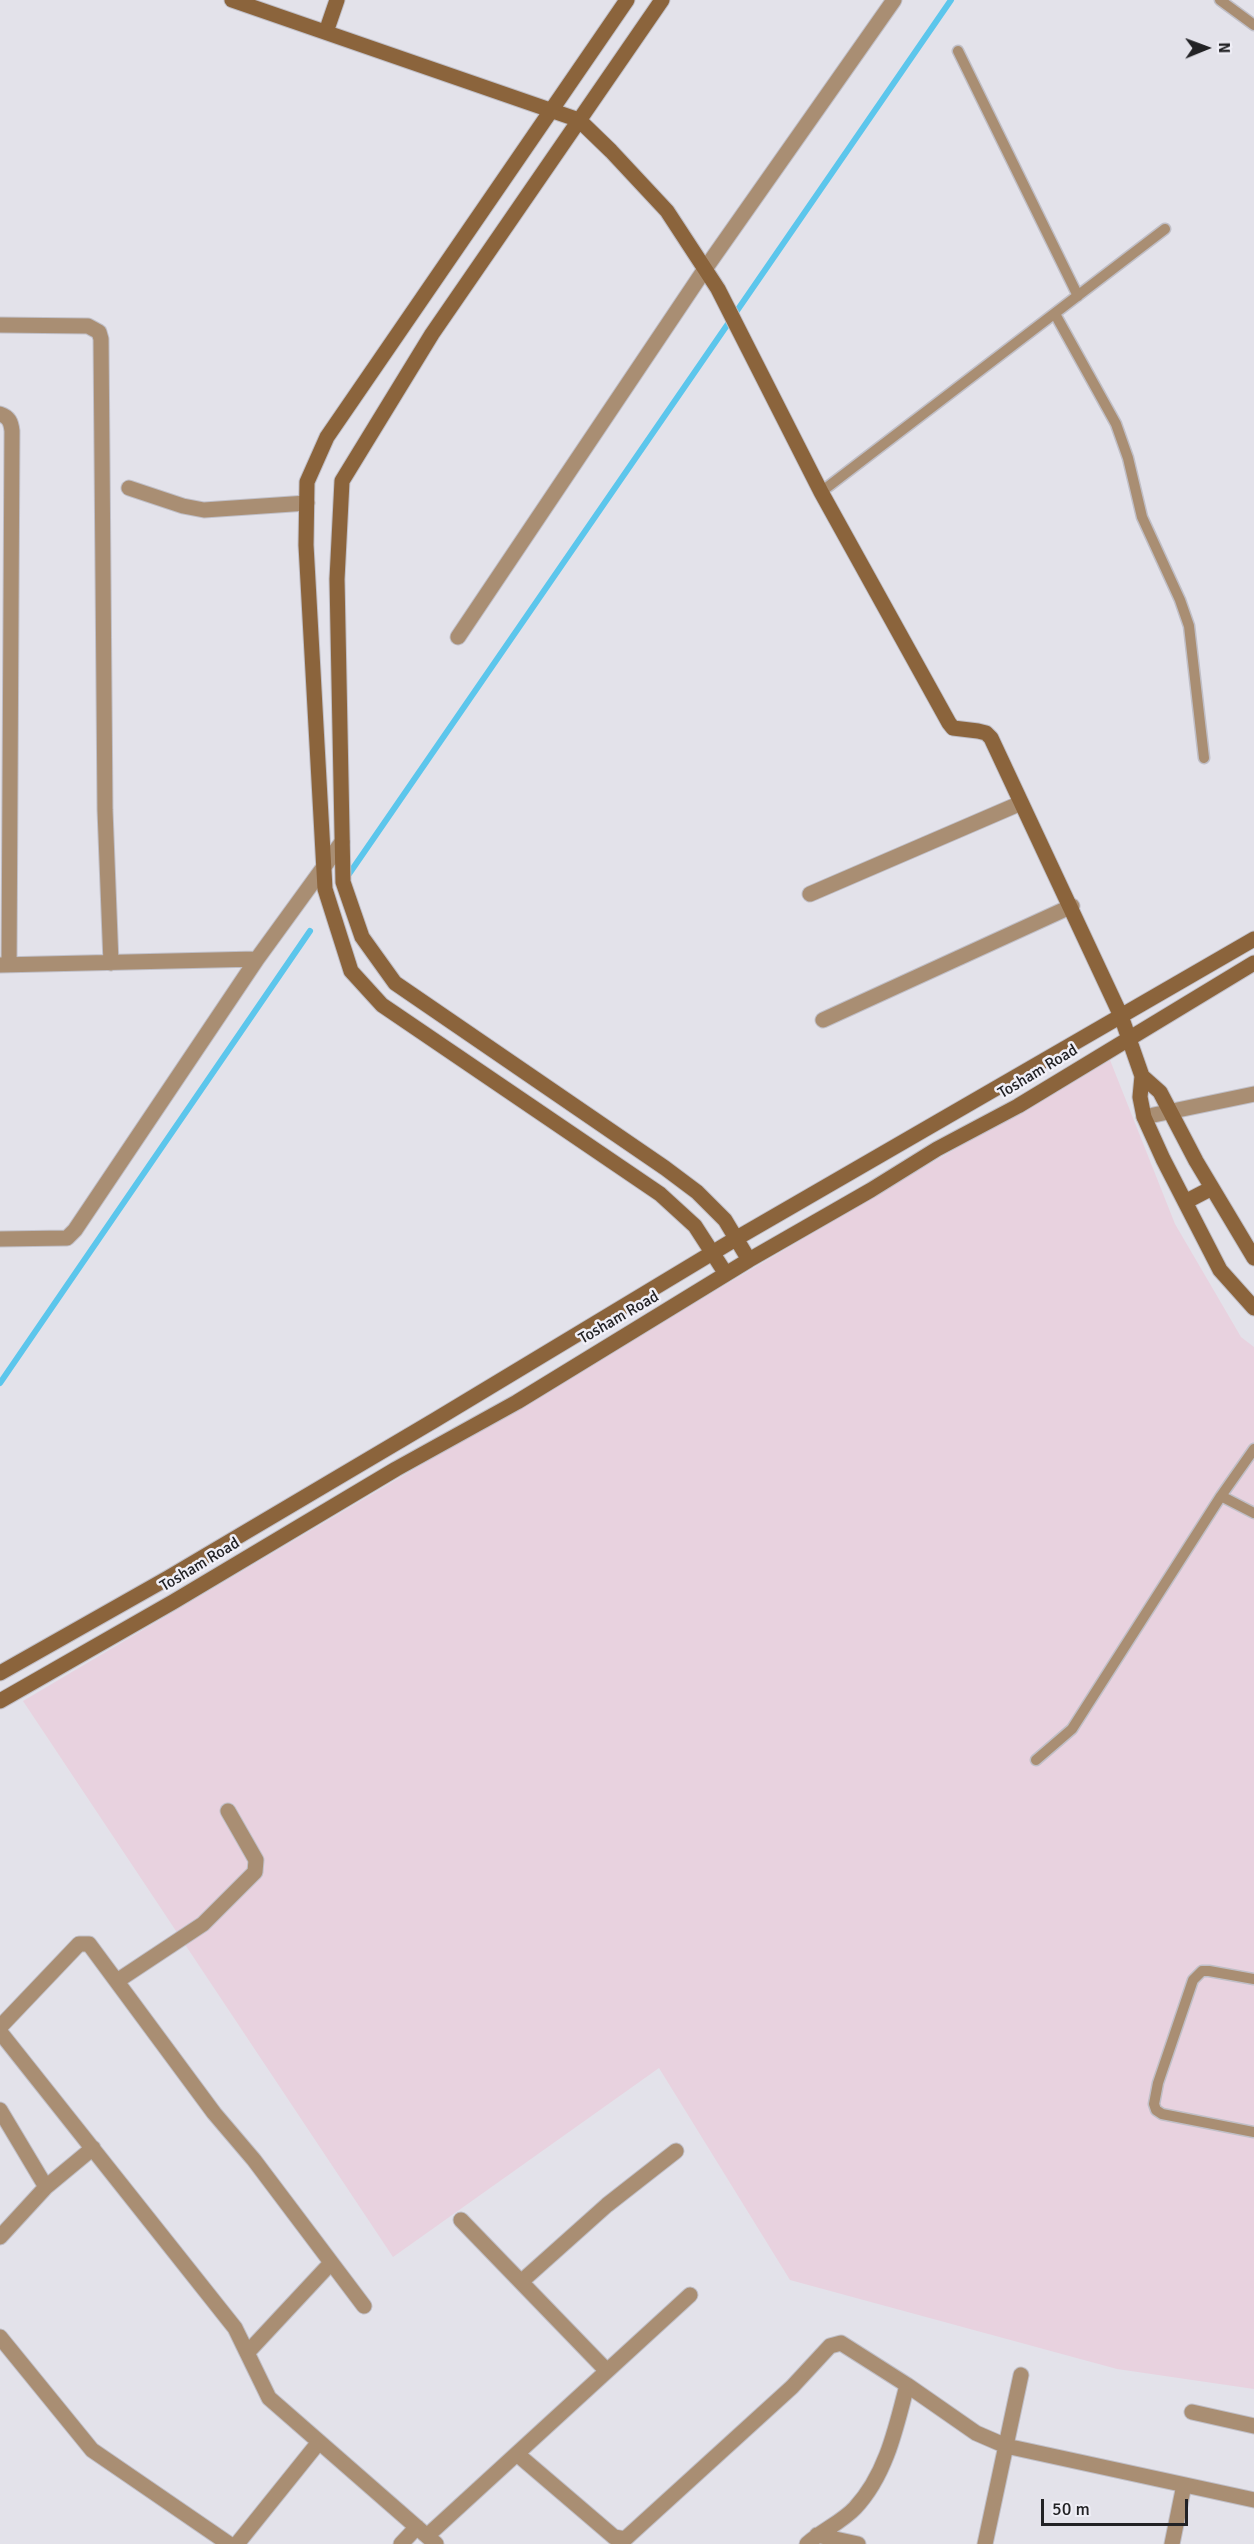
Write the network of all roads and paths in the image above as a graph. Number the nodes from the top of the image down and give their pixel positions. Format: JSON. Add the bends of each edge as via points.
{"nodes":[{"id":1,"x":231,"y":0,"type":"edge"},
{"id":2,"x":337,"y":0,"type":"edge"},
{"id":3,"x":627,"y":0,"type":"edge"},
{"id":4,"x":662,"y":0,"type":"edge"},
{"id":5,"x":894,"y":0,"type":"edge"},
{"id":6,"x":1220,"y":0,"type":"edge"},
{"id":7,"x":1254,"y":25,"type":"edge"},
{"id":8,"x":326,"y":32,"type":"junction"},
{"id":9,"x":958,"y":51,"type":"dead end"},
{"id":10,"x":552,"y":110,"type":"junction"},
{"id":11,"x":579,"y":120,"type":"junction"},
{"id":12,"x":1165,"y":229,"type":"dead end"},
{"id":13,"x":705,"y":269,"type":"junction"},
{"id":14,"x":1078,"y":296,"type":"junction"},
{"id":15,"x":1055,"y":314,"type":"junction"},
{"id":16,"x":0,"y":325,"type":"edge"},
{"id":17,"x":0,"y":414,"type":"edge"},
{"id":18,"x":129,"y":488,"type":"dead end"},
{"id":19,"x":821,"y":492,"type":"junction"},
{"id":20,"x":307,"y":503,"type":"junction"},
{"id":21,"x":458,"y":637,"type":"dead end"},
{"id":22,"x":1204,"y":758,"type":"dead end"},
{"id":23,"x":5,"y":764,"type":"edge"},
{"id":24,"x":1021,"y":803,"type":"junction"},
{"id":25,"x":342,"y":842,"type":"junction"},
{"id":26,"x":324,"y":869,"type":"junction"},
{"id":27,"x":810,"y":894,"type":"dead end"},
{"id":28,"x":1072,"y":906,"type":"junction"},
{"id":29,"x":1254,"y":939,"type":"edge"},
{"id":30,"x":257,"y":959,"type":"junction"},
{"id":31,"x":111,"y":963,"type":"junction"},
{"id":32,"x":1254,"y":963,"type":"edge"},
{"id":33,"x":4,"y":964,"type":"edge"},
{"id":34,"x":1121,"y":1016,"type":"junction"},
{"id":35,"x":822,"y":1020,"type":"dead end"},
{"id":36,"x":1129,"y":1037,"type":"junction"},
{"id":37,"x":1142,"y":1076,"type":"junction"},
{"id":38,"x":1254,"y":1094,"type":"edge"},
{"id":39,"x":1171,"y":1110,"type":"junction"},
{"id":40,"x":1144,"y":1117,"type":"junction"},
{"id":41,"x":1212,"y":1188,"type":"junction"},
{"id":42,"x":1185,"y":1202,"type":"junction"},
{"id":43,"x":737,"y":1238,"type":"junction"},
{"id":44,"x":0,"y":1239,"type":"edge"},
{"id":45,"x":714,"y":1253,"type":"junction"},
{"id":46,"x":1254,"y":1258,"type":"edge"},
{"id":47,"x":750,"y":1260,"type":"junction"},
{"id":48,"x":726,"y":1274,"type":"junction"},
{"id":49,"x":1254,"y":1308,"type":"edge"},
{"id":50,"x":1254,"y":1449,"type":"edge"},
{"id":51,"x":1221,"y":1496,"type":"junction"},
{"id":52,"x":1254,"y":1513,"type":"edge"},
{"id":53,"x":0,"y":1673,"type":"edge"},
{"id":54,"x":0,"y":1701,"type":"edge"},
{"id":55,"x":1036,"y":1760,"type":"dead end"},
{"id":56,"x":228,"y":1811,"type":"dead end"},
{"id":57,"x":1253,"y":1976,"type":"edge"},
{"id":58,"x":117,"y":1981,"type":"junction"},
{"id":59,"x":0,"y":2027,"type":"edge"},
{"id":60,"x":0,"y":2032,"type":"edge"},
{"id":61,"x":0,"y":2110,"type":"edge"},
{"id":62,"x":1254,"y":2132,"type":"edge"},
{"id":63,"x":93,"y":2148,"type":"junction"},
{"id":64,"x":676,"y":2151,"type":"dead end"},
{"id":65,"x":46,"y":2187,"type":"junction"},
{"id":66,"x":461,"y":2220,"type":"dead end"},
{"id":67,"x":0,"y":2236,"type":"edge"},
{"id":68,"x":330,"y":2264,"type":"junction"},
{"id":69,"x":522,"y":2281,"type":"junction"},
{"id":70,"x":690,"y":2295,"type":"dead end"},
{"id":71,"x":364,"y":2306,"type":"dead end"},
{"id":72,"x":0,"y":2337,"type":"edge"},
{"id":73,"x":247,"y":2353,"type":"junction"},
{"id":74,"x":607,"y":2371,"type":"junction"},
{"id":75,"x":1021,"y":2375,"type":"dead end"},
{"id":76,"x":907,"y":2385,"type":"junction"},
{"id":77,"x":1192,"y":2412,"type":"dead end"},
{"id":78,"x":1254,"y":2426,"type":"edge"},
{"id":79,"x":319,"y":2442,"type":"junction"},
{"id":80,"x":1006,"y":2446,"type":"junction"},
{"id":81,"x":517,"y":2454,"type":"junction"},
{"id":82,"x":1184,"y":2485,"type":"junction"},
{"id":83,"x":1254,"y":2500,"type":"edge"},
{"id":84,"x":427,"y":2536,"type":"edge"},
{"id":85,"x":812,"y":2540,"type":"edge"},
{"id":86,"x":229,"y":2544,"type":"edge"},
{"id":87,"x":237,"y":2544,"type":"edge"},
{"id":88,"x":401,"y":2544,"type":"edge"},
{"id":89,"x":858,"y":2544,"type":"edge"},
{"id":90,"x":985,"y":2544,"type":"edge"},
{"id":91,"x":1172,"y":2544,"type":"edge"}],
"edges":[{"from":1,"to":8,"type":"main road"},
{"from":2,"to":8,"type":"main road"},
{"from":3,"to":10,"type":"main road"},
{"from":4,"to":11,"type":"main road"},
{"from":5,"to":13,"type":"street"},
{"from":6,"to":7,"type":"lane"},
{"from":8,"to":10,"type":"main road"},
{"from":9,"to":14,"type":"lane"},
{"from":10,"to":11,"type":"main road"},
{"from":10,"to":20,"type":"main road","via":[[327,437],[307,482]]},
{"from":11,"to":13,"type":"main road","via":[[667,211]]},
{"from":11,"to":25,"type":"main road","via":[[432,334],[342,481],[337,579]]},
{"from":12,"to":14,"type":"lane"},
{"from":13,"to":19,"type":"main road"},
{"from":13,"to":21,"type":"street"},
{"from":14,"to":15,"type":"lane"},
{"from":15,"to":19,"type":"lane"},
{"from":15,"to":22,"type":"lane","via":[[1116,424],[1142,517],[1189,626]]},
{"from":16,"to":31,"type":"street","via":[[88,326],[99,332],[101,339],[105,810]]},
{"from":17,"to":23,"type":"street","via":[[6,416],[12,431]]},
{"from":18,"to":20,"type":"street","via":[[204,510]]},
{"from":19,"to":24,"type":"main road","via":[[952,728],[986,733],[991,738]]},
{"from":20,"to":26,"type":"main road"},
{"from":23,"to":33,"type":"street"},
{"from":24,"to":27,"type":"street"},
{"from":24,"to":28,"type":"main road"},
{"from":25,"to":26,"type":"street"},
{"from":25,"to":43,"type":"main road","via":[[343,882],[363,937],[394,983],[666,1168],[704,1199]]},
{"from":26,"to":30,"type":"street"},
{"from":26,"to":45,"type":"main road","via":[[325,889],[351,971],[382,1005],[660,1194],[695,1226]]},
{"from":28,"to":34,"type":"main road"},
{"from":28,"to":35,"type":"street"},
{"from":29,"to":34,"type":"main road","name":"Tosham Road"},
{"from":30,"to":31,"type":"street"},
{"from":30,"to":44,"type":"street","via":[[75,1230],[67,1238]]},
{"from":31,"to":33,"type":"street"},
{"from":32,"to":36,"type":"main road","name":"Tosham Road"},
{"from":34,"to":36,"type":"main road"},
{"from":34,"to":43,"type":"main road","name":"Tosham Road"},
{"from":36,"to":37,"type":"main road"},
{"from":36,"to":47,"type":"main road","name":"Tosham Road","via":[[1018,1106],[937,1149]]},
{"from":37,"to":39,"type":"main road","via":[[1160,1092]]},
{"from":37,"to":40,"type":"main road","via":[[1140,1097]]},
{"from":38,"to":39,"type":"street"},
{"from":39,"to":40,"type":"street"},
{"from":39,"to":41,"type":"main road"},
{"from":40,"to":42,"type":"main road"},
{"from":41,"to":42,"type":"main road"},
{"from":41,"to":46,"type":"main road"},
{"from":42,"to":49,"type":"main road","via":[[1220,1270]]},
{"from":43,"to":45,"type":"main road","name":"Tosham Road"},
{"from":43,"to":47,"type":"main road"},
{"from":45,"to":48,"type":"main road"},
{"from":45,"to":53,"type":"main road","name":"Tosham Road","via":[[168,1578]]},
{"from":47,"to":48,"type":"main road","name":"Tosham Road"},
{"from":48,"to":54,"type":"main road","name":"Tosham Road","via":[[517,1402]]},
{"from":50,"to":51,"type":"lane"},
{"from":51,"to":52,"type":"lane"},
{"from":51,"to":55,"type":"lane","via":[[1072,1729]]},
{"from":56,"to":58,"type":"street","via":[[256,1860],[255,1872],[203,1923]]},
{"from":57,"to":62,"type":"lane","via":[[1202,1971],[1193,1980],[1154,2104],[1162,2114]]},
{"from":58,"to":59,"type":"street","via":[[88,1944],[79,1944]]},
{"from":58,"to":68,"type":"street"},
{"from":60,"to":63,"type":"street"},
{"from":61,"to":65,"type":"street"},
{"from":63,"to":65,"type":"street"},
{"from":63,"to":73,"type":"street","via":[[235,2328]]},
{"from":64,"to":69,"type":"street","via":[[607,2205]]},
{"from":65,"to":67,"type":"street"},
{"from":66,"to":69,"type":"street"},
{"from":68,"to":71,"type":"street"},
{"from":68,"to":73,"type":"street"},
{"from":69,"to":74,"type":"street"},
{"from":70,"to":74,"type":"street"},
{"from":72,"to":86,"type":"street","via":[[92,2450]]},
{"from":73,"to":79,"type":"street","via":[[269,2398]]},
{"from":74,"to":81,"type":"street"},
{"from":75,"to":80,"type":"street"},
{"from":76,"to":80,"type":"street","via":[[976,2433]]},
{"from":76,"to":81,"type":"street","via":[[841,2343],[830,2346],[792,2387],[625,2539],[614,2537]]},
{"from":76,"to":85,"type":"street","via":[[882,2468],[855,2508]]},
{"from":77,"to":78,"type":"street"},
{"from":79,"to":84,"type":"street"},
{"from":79,"to":87,"type":"street"},
{"from":80,"to":82,"type":"street"},
{"from":80,"to":90,"type":"street"},
{"from":81,"to":84,"type":"street"},
{"from":82,"to":83,"type":"street"},
{"from":82,"to":91,"type":"street"},
{"from":84,"to":88,"type":"street"},
{"from":85,"to":89,"type":"street"}]}
